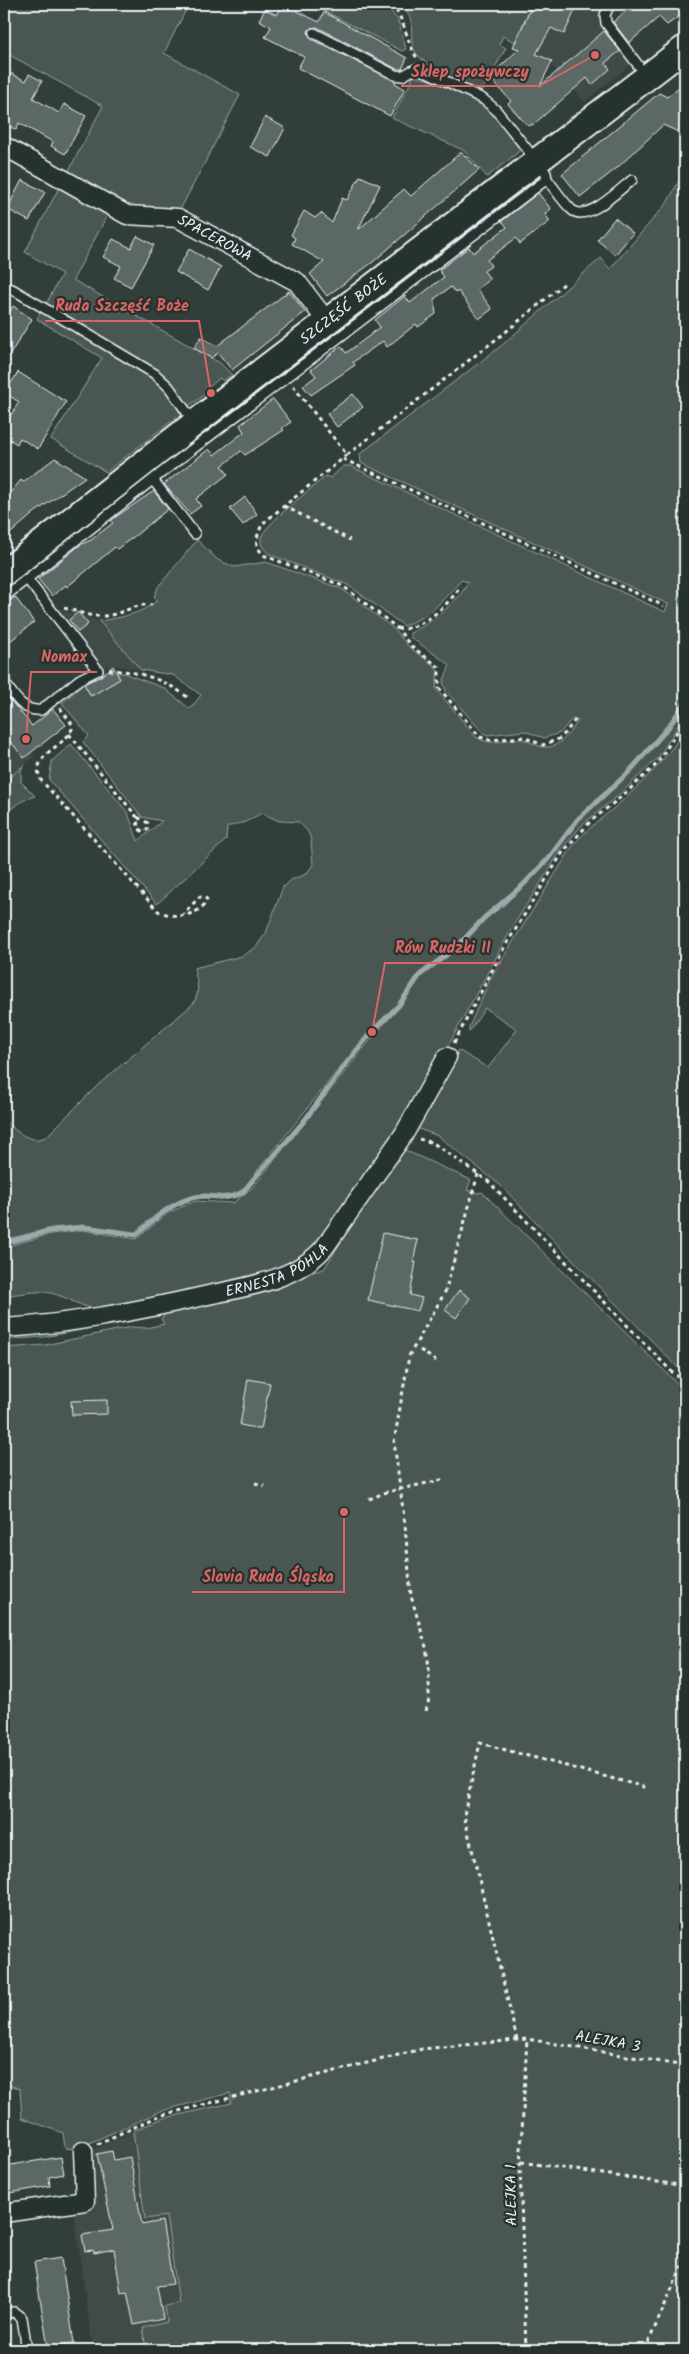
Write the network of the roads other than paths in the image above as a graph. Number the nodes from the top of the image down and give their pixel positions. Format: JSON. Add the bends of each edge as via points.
{"nodes":[{"id":1,"x":610,"y":4,"type":"edge"},
{"id":2,"x":314,"y":33,"type":"dead end"},
{"id":3,"x":685,"y":48,"type":"edge"},
{"id":4,"x":638,"y":65,"type":"dead end"},
{"id":5,"x":4,"y":146,"type":"edge"},
{"id":6,"x":542,"y":170,"type":"junction"},
{"id":7,"x":632,"y":180,"type":"dead end"},
{"id":8,"x":4,"y":287,"type":"edge"},
{"id":9,"x":328,"y":323,"type":"junction"},
{"id":10,"x":195,"y":423,"type":"junction"},
{"id":11,"x":153,"y":480,"type":"junction"},
{"id":12,"x":195,"y":534,"type":"dead end"},
{"id":13,"x":15,"y":576,"type":"edge"},
{"id":14,"x":4,"y":597,"type":"edge"},
{"id":15,"x":4,"y":682,"type":"edge"},
{"id":16,"x":446,"y":1057,"type":"road end"},
{"id":17,"x":4,"y":1328,"type":"edge"},
{"id":18,"x":83,"y":2151,"type":"road end"},
{"id":19,"x":4,"y":2213,"type":"edge"},
{"id":20,"x":4,"y":2313,"type":"edge"},
{"id":21,"x":27,"y":2350,"type":"edge"}],
"edges":[{"from":1,"to":4,"type":"lane","via":[[604,16],[606,23]]},
{"from":2,"to":6,"type":"lane","via":[[395,75],[402,76],[415,69],[425,71],[483,99],[496,110]]},
{"from":3,"to":6,"type":"street","name":"SZCZĘŚĆ BOŻE"},
{"from":5,"to":9,"type":"street","name":"SPACEROWA","via":[[127,215],[178,218],[297,282]]},
{"from":6,"to":7,"type":"lane","via":[[572,211],[580,214],[590,212]]},
{"from":6,"to":9,"type":"street","name":"SZCZĘŚĆ BOŻE"},
{"from":6,"to":11,"type":"lane","via":[[286,378]]},
{"from":8,"to":10,"type":"lane","via":[[155,374],[170,387]]},
{"from":9,"to":10,"type":"street","name":"SZCZĘŚĆ BOŻE"},
{"from":10,"to":13,"type":"street","name":"SZCZĘŚĆ BOŻE"},
{"from":11,"to":12,"type":"lane"},
{"from":11,"to":13,"type":"lane"},
{"from":13,"to":14,"type":"lane"},
{"from":13,"to":15,"type":"lane","via":[[47,604],[98,670],[87,674],[41,710],[29,709]]},
{"from":16,"to":17,"type":"street","name":"ERNESTA POHLA","via":[[404,1134],[316,1258],[260,1283],[143,1310]]},
{"from":18,"to":19,"type":"street","via":[[85,2201]]},
{"from":20,"to":21,"type":"lane","via":[[14,2312],[22,2318]]}]}
